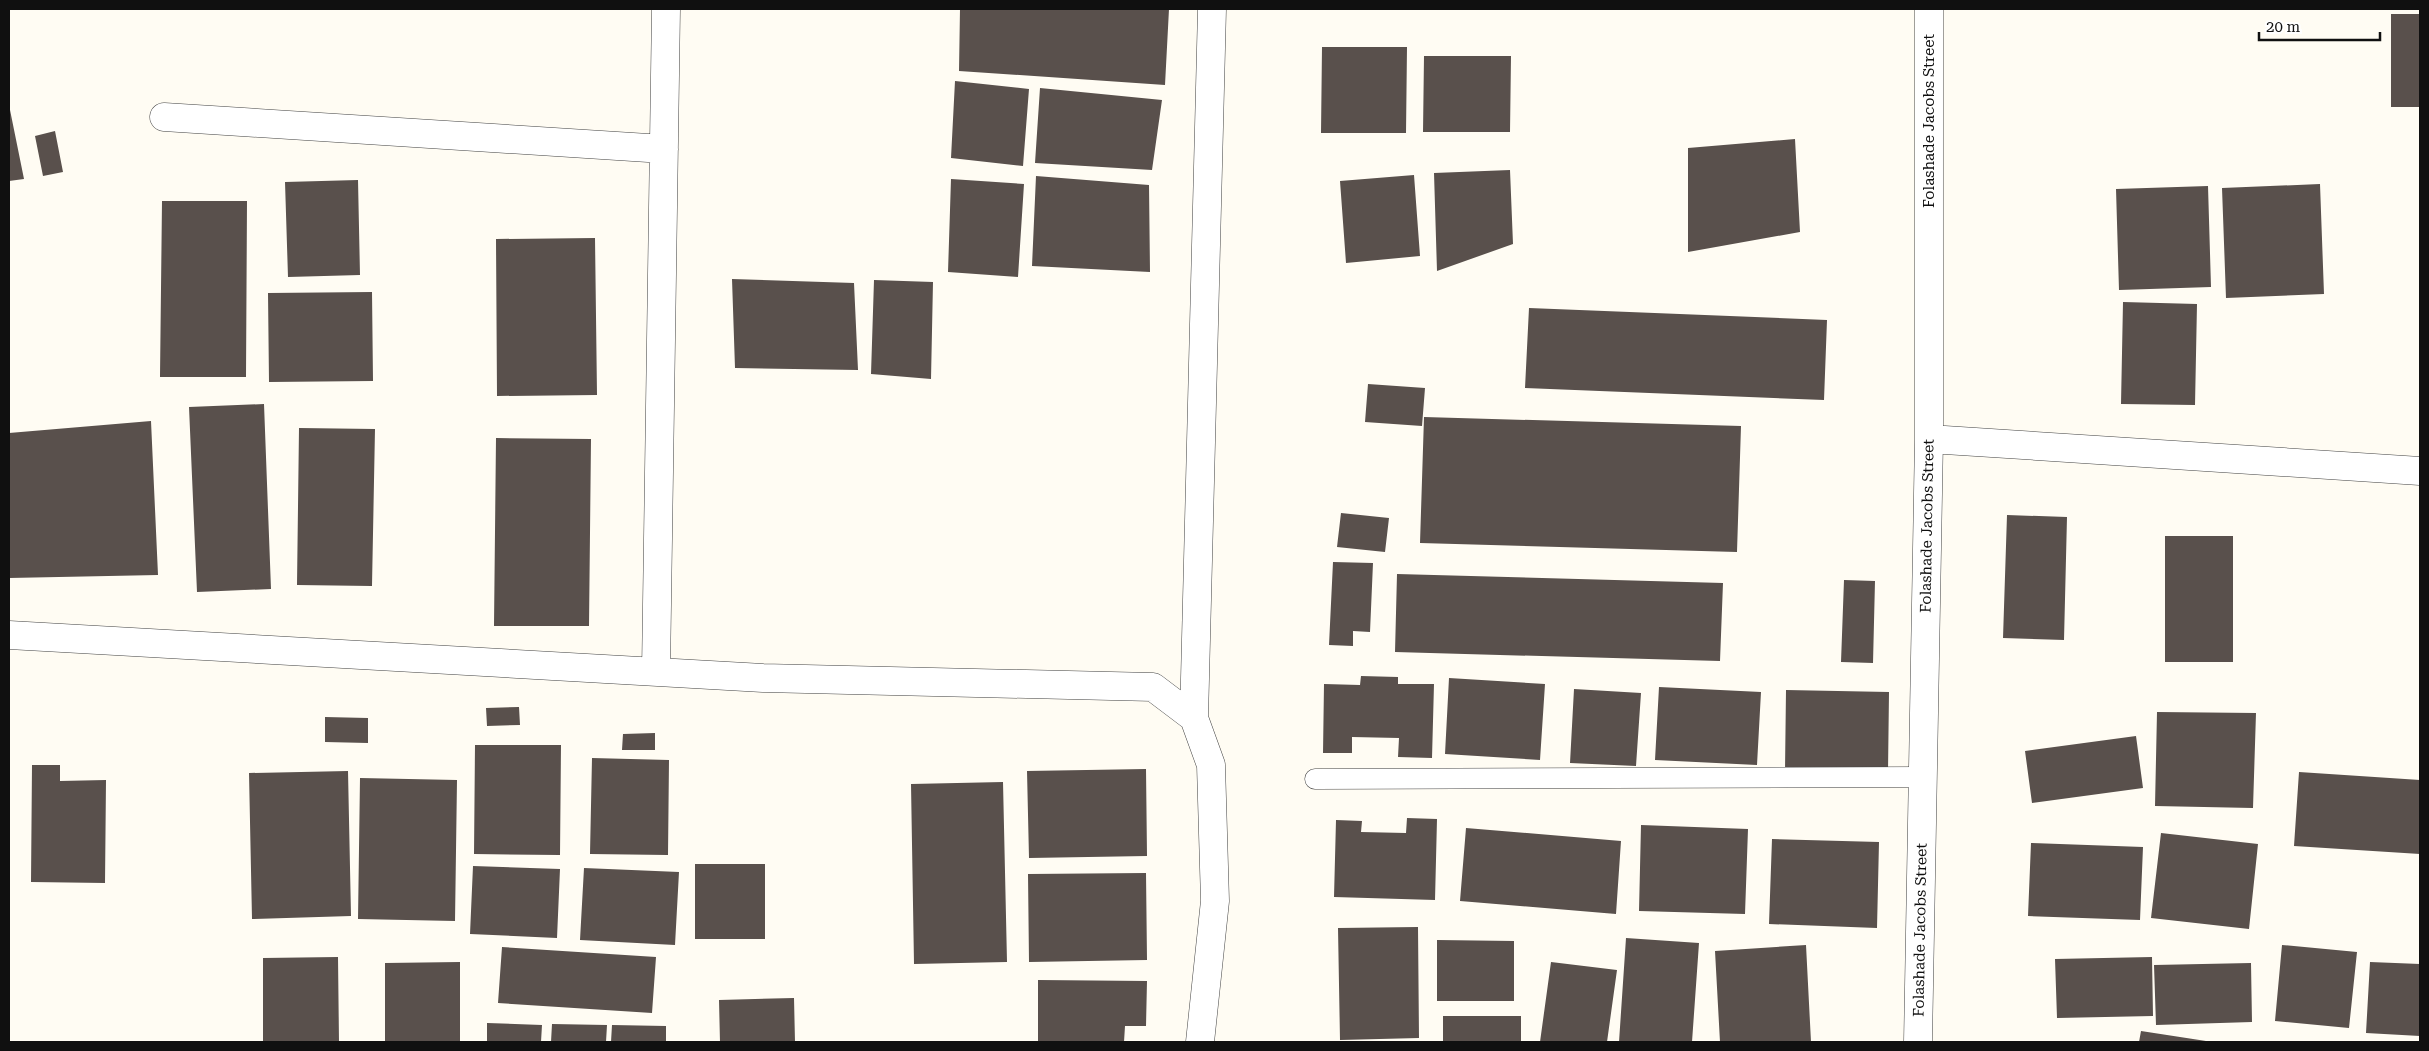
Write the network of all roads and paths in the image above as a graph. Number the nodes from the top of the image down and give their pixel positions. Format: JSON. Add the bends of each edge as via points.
{"nodes":[{"id":1,"x":666,"y":9,"type":"edge"},
{"id":2,"x":1212,"y":9,"type":"edge"},
{"id":3,"x":1929,"y":9,"type":"edge"},
{"id":4,"x":164,"y":117,"type":"dead end"},
{"id":5,"x":664,"y":149,"type":"junction"},
{"id":6,"x":1929,"y":439,"type":"junction"},
{"id":7,"x":2420,"y":470,"type":"edge"},
{"id":8,"x":9,"y":635,"type":"edge"},
{"id":9,"x":656,"y":671,"type":"junction"},
{"id":10,"x":1194,"y":718,"type":"junction"},
{"id":11,"x":1923,"y":778,"type":"junction"},
{"id":12,"x":1315,"y":779,"type":"dead end"},
{"id":13,"x":1200,"y":1042,"type":"edge"},
{"id":14,"x":1918,"y":1042,"type":"edge"}],
"edges":[{"from":1,"to":5,"type":"street"},
{"from":2,"to":10,"type":"street"},
{"from":3,"to":6,"type":"street","name":"Folashade Jacobs Street"},
{"from":4,"to":5,"type":"street"},
{"from":5,"to":9,"type":"street"},
{"from":6,"to":7,"type":"street"},
{"from":6,"to":11,"type":"street","name":"Folashade Jacobs Street"},
{"from":8,"to":9,"type":"street"},
{"from":9,"to":10,"type":"street","via":[[763,678],[1153,687]]},
{"from":10,"to":13,"type":"street","via":[[1211,765],[1215,901]]},
{"from":11,"to":12,"type":"lane"},
{"from":11,"to":14,"type":"street","name":"Folashade Jacobs Street"}]}
